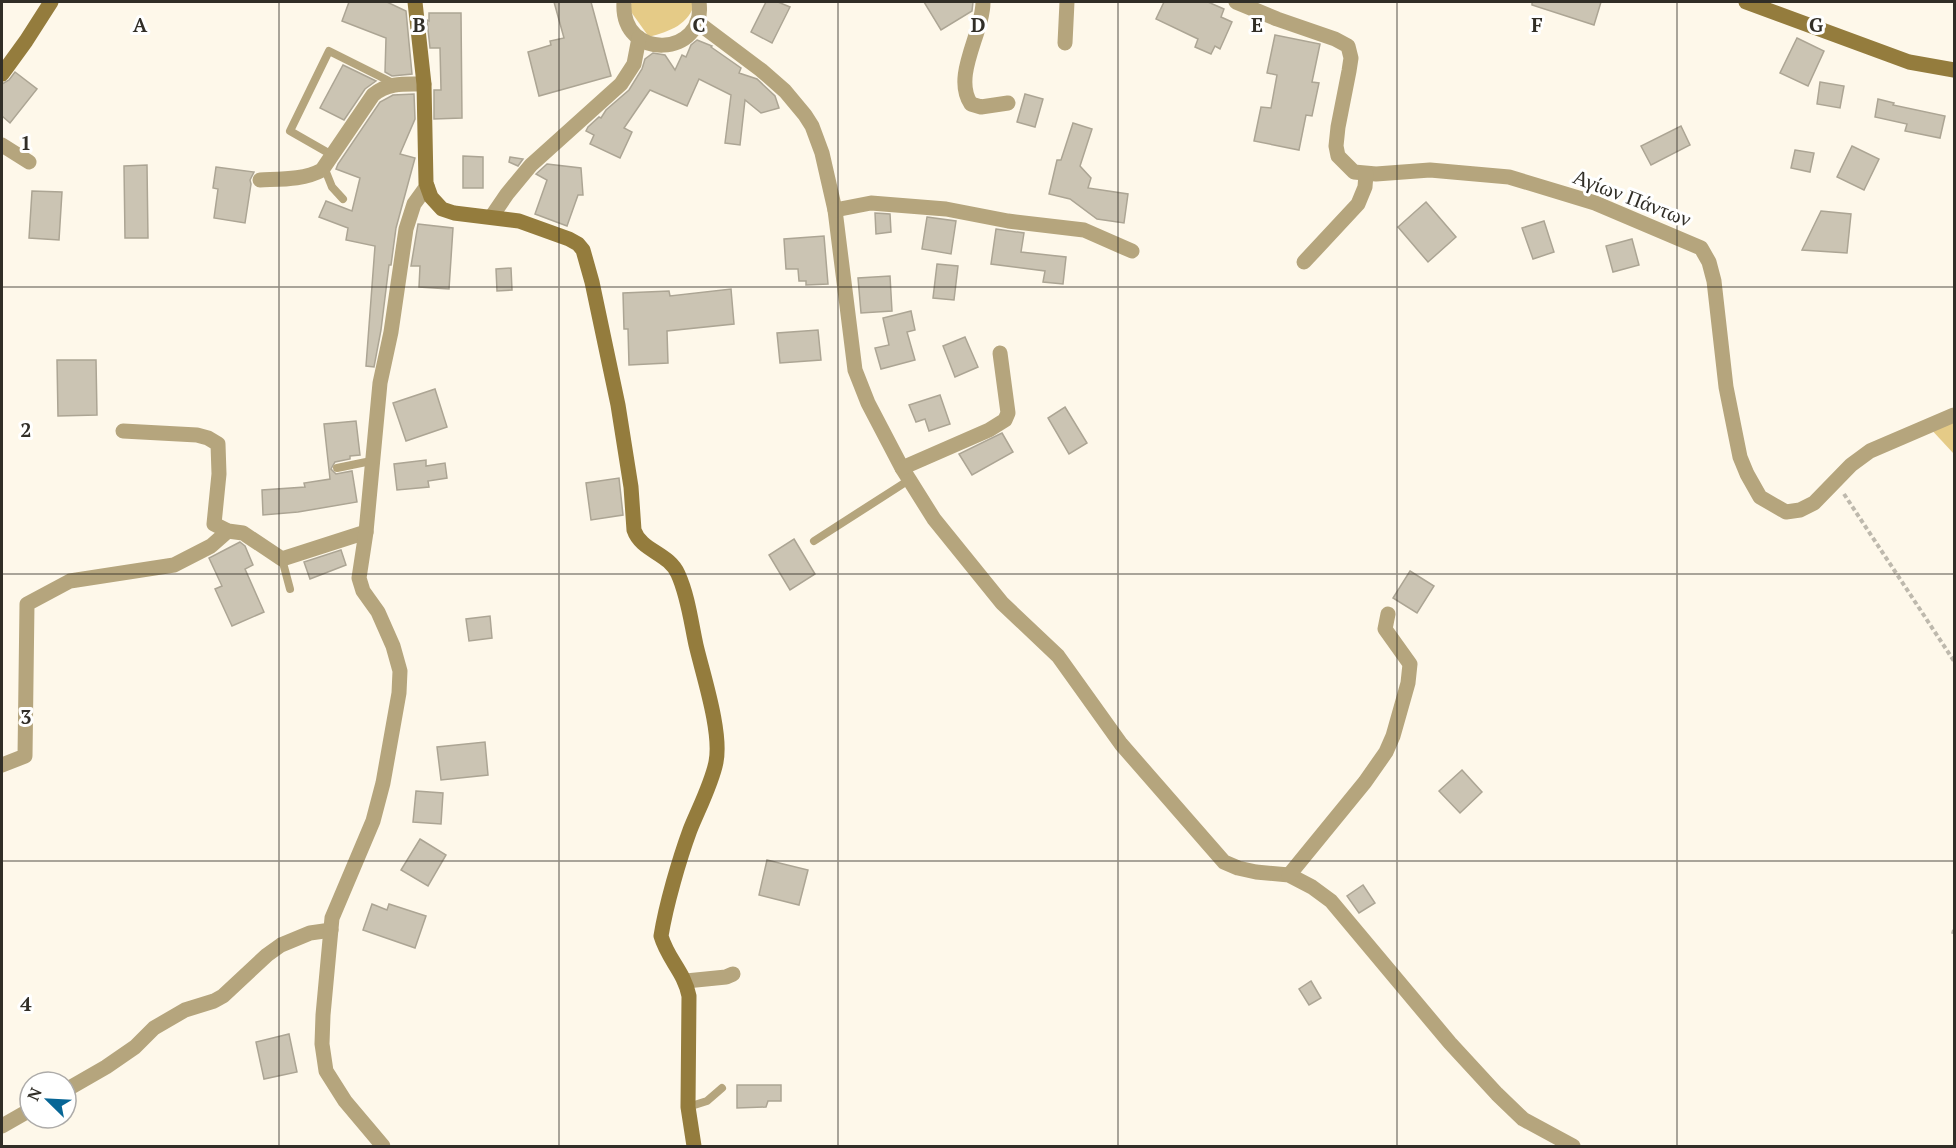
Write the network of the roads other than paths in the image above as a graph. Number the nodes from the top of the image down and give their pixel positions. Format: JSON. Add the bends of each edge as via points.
{"nodes":[{"id":1,"x":51,"y":2,"type":"edge"},
{"id":2,"x":415,"y":2,"type":"edge"},
{"id":3,"x":624,"y":2,"type":"edge"},
{"id":4,"x":699,"y":2,"type":"edge"},
{"id":5,"x":983,"y":2,"type":"edge"},
{"id":6,"x":1067,"y":2,"type":"edge"},
{"id":7,"x":1236,"y":2,"type":"edge"},
{"id":8,"x":1746,"y":2,"type":"edge"},
{"id":9,"x":697,"y":22,"type":"junction"},
{"id":10,"x":639,"y":38,"type":"junction"},
{"id":11,"x":1065,"y":43,"type":"dead end"},
{"id":12,"x":1954,"y":70,"type":"edge"},
{"id":13,"x":2,"y":75,"type":"edge"},
{"id":14,"x":395,"y":84,"type":"junction"},
{"id":15,"x":424,"y":84,"type":"junction"},
{"id":16,"x":1008,"y":103,"type":"dead end"},
{"id":17,"x":2,"y":145,"type":"edge"},
{"id":18,"x":328,"y":161,"type":"junction"},
{"id":19,"x":29,"y":162,"type":"dead end"},
{"id":20,"x":1366,"y":174,"type":"junction"},
{"id":21,"x":260,"y":180,"type":"dead end"},
{"id":22,"x":427,"y":186,"type":"junction"},
{"id":23,"x":343,"y":199,"type":"dead end"},
{"id":24,"x":836,"y":210,"type":"junction"},
{"id":25,"x":492,"y":216,"type":"junction"},
{"id":26,"x":1132,"y":250,"type":"dead end"},
{"id":27,"x":1304,"y":262,"type":"dead end"},
{"id":28,"x":1000,"y":353,"type":"dead end"},
{"id":29,"x":1954,"y":415,"type":"edge"},
{"id":30,"x":123,"y":432,"type":"dead end"},
{"id":31,"x":371,"y":462,"type":"junction"},
{"id":32,"x":338,"y":468,"type":"dead end"},
{"id":33,"x":906,"y":474,"type":"junction"},
{"id":34,"x":228,"y":531,"type":"junction"},
{"id":35,"x":366,"y":532,"type":"junction"},
{"id":36,"x":814,"y":541,"type":"dead end"},
{"id":37,"x":282,"y":559,"type":"junction"},
{"id":38,"x":290,"y":589,"type":"dead end"},
{"id":39,"x":1388,"y":614,"type":"dead end"},
{"id":40,"x":2,"y":765,"type":"edge"},
{"id":41,"x":1289,"y":874,"type":"junction"},
{"id":42,"x":331,"y":930,"type":"junction"},
{"id":43,"x":733,"y":974,"type":"dead end"},
{"id":44,"x":686,"y":981,"type":"junction"},
{"id":45,"x":78,"y":1083,"type":"edge"},
{"id":46,"x":722,"y":1088,"type":"dead end"},
{"id":47,"x":688,"y":1107,"type":"junction"},
{"id":48,"x":18,"y":1117,"type":"edge"},
{"id":49,"x":2,"y":1126,"type":"edge"},
{"id":50,"x":383,"y":1146,"type":"edge"},
{"id":51,"x":694,"y":1146,"type":"edge"},
{"id":52,"x":1573,"y":1146,"type":"edge"}],
"edges":[{"from":1,"to":13,"type":"street"},
{"from":2,"to":15,"type":"street"},
{"from":3,"to":10,"type":"street","via":[[627,24]]},
{"from":4,"to":9,"type":"street"},
{"from":5,"to":16,"type":"street","via":[[965,73],[965,97],[970,104],[981,107]]},
{"from":6,"to":11,"type":"street"},
{"from":7,"to":20,"type":"street","via":[[1348,46],[1351,58],[1336,146],[1345,165]]},
{"from":8,"to":12,"type":"street","via":[[1909,62]]},
{"from":9,"to":10,"type":"street","via":[[687,36],[672,44],[655,45]]},
{"from":9,"to":24,"type":"street","via":[[785,91],[806,115],[820,145]]},
{"from":10,"to":25,"type":"street","via":[[634,64],[621,84],[531,165]]},
{"from":14,"to":15,"type":"street"},
{"from":14,"to":18,"type":"street","via":[[373,95]]},
{"from":14,"to":18,"type":"lane","via":[[329,51],[290,131]]},
{"from":15,"to":22,"type":"street"},
{"from":17,"to":19,"type":"street"},
{"from":18,"to":21,"type":"street","via":[[316,173]]},
{"from":18,"to":23,"type":"lane","via":[[332,187]]},
{"from":20,"to":27,"type":"street","via":[[1358,204]]},
{"from":20,"to":29,"type":"street","name":"Αγίων Πάντων","via":[[1430,170],[1509,177],[1595,203],[1701,248],[1714,280],[1726,387],[1740,457],[1760,497],[1786,512],[1814,503],[1870,451]]},
{"from":22,"to":25,"type":"street","via":[[442,209]]},
{"from":22,"to":31,"type":"street","via":[[414,204],[406,229]]},
{"from":24,"to":26,"type":"street","via":[[871,203],[930,207],[1084,230]]},
{"from":24,"to":33,"type":"street","via":[[855,370]]},
{"from":25,"to":44,"type":"street","via":[[560,236],[583,250],[621,419],[634,530],[644,545],[672,564],[684,594],[716,741],[716,761],[688,836],[661,936],[665,951]]},
{"from":28,"to":33,"type":"street","via":[[1008,413],[1005,420]]},
{"from":30,"to":34,"type":"street","via":[[197,435],[218,444],[214,524]]},
{"from":31,"to":32,"type":"lane"},
{"from":31,"to":35,"type":"street"},
{"from":33,"to":36,"type":"lane"},
{"from":33,"to":41,"type":"street","via":[[934,519],[1002,603],[1058,656],[1121,744],[1224,862],[1256,872]]},
{"from":34,"to":37,"type":"street","via":[[243,533]]},
{"from":34,"to":40,"type":"street","via":[[211,546],[174,565],[70,581],[27,603],[25,756]]},
{"from":35,"to":37,"type":"street"},
{"from":35,"to":42,"type":"street","via":[[360,584],[393,645],[400,671],[399,693],[373,821],[336,908]]},
{"from":37,"to":38,"type":"lane"},
{"from":39,"to":41,"type":"street","via":[[1385,629],[1410,664],[1393,736],[1365,782]]},
{"from":41,"to":52,"type":"street","via":[[1331,901],[1450,1043],[1523,1119]]},
{"from":42,"to":45,"type":"street","via":[[310,933],[273,950],[223,996],[185,1010],[154,1028],[135,1047]]},
{"from":42,"to":50,"type":"street","via":[[323,1015],[324,1062],[334,1086]]},
{"from":43,"to":44,"type":"street"},
{"from":44,"to":47,"type":"street"},
{"from":46,"to":47,"type":"lane","via":[[707,1101]]},
{"from":47,"to":51,"type":"street"},
{"from":48,"to":49,"type":"street"}]}
